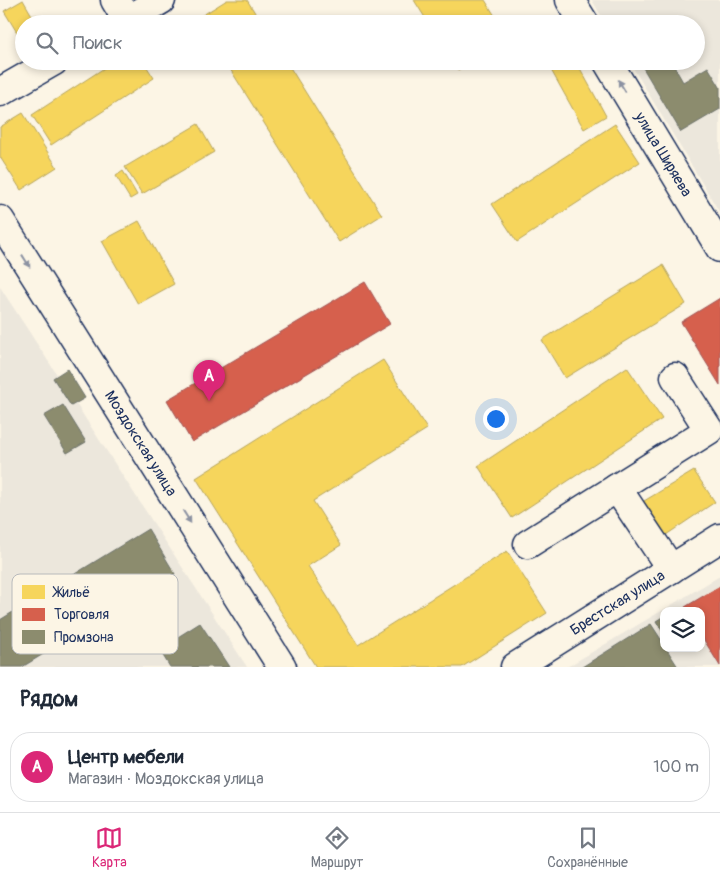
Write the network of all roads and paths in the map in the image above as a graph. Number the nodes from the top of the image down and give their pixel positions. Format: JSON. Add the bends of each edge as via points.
{"nodes":[{"id":1,"x":161,"y":0,"type":"edge"},
{"id":2,"x":570,"y":0,"type":"edge"},
{"id":3,"x":121,"y":14,"type":"edge"},
{"id":4,"x":579,"y":15,"type":"edge"},
{"id":5,"x":38,"y":70,"type":"edge"},
{"id":6,"x":612,"y":70,"type":"edge"},
{"id":7,"x":0,"y":92,"type":"edge"},
{"id":8,"x":0,"y":220,"type":"edge"},
{"id":9,"x":720,"y":248,"type":"edge"},
{"id":10,"x":675,"y":378,"type":"dead end"},
{"id":11,"x":617,"y":488,"type":"junction"},
{"id":12,"x":720,"y":538,"type":"edge"},
{"id":13,"x":528,"y":544,"type":"dead end"},
{"id":14,"x":671,"y":569,"type":"junction"},
{"id":15,"x":282,"y":667,"type":"edge"},
{"id":16,"x":515,"y":667,"type":"edge"}],
"edges":[{"from":1,"to":3,"type":"street"},
{"from":2,"to":4,"type":"street"},
{"from":5,"to":7,"type":"street"},
{"from":9,"to":6,"type":"street","name":"улица Ширяева","one_way":true},
{"from":8,"to":15,"type":"street","name":"Моздокская улица","one_way":true},
{"from":10,"to":11,"type":"street","via":[[709,430]]},
{"from":11,"to":13,"type":"street"},
{"from":11,"to":14,"type":"street"},
{"from":12,"to":14,"type":"street","name":"Брестская улица"},
{"from":14,"to":16,"type":"street","name":"Брестская улица"}]}
